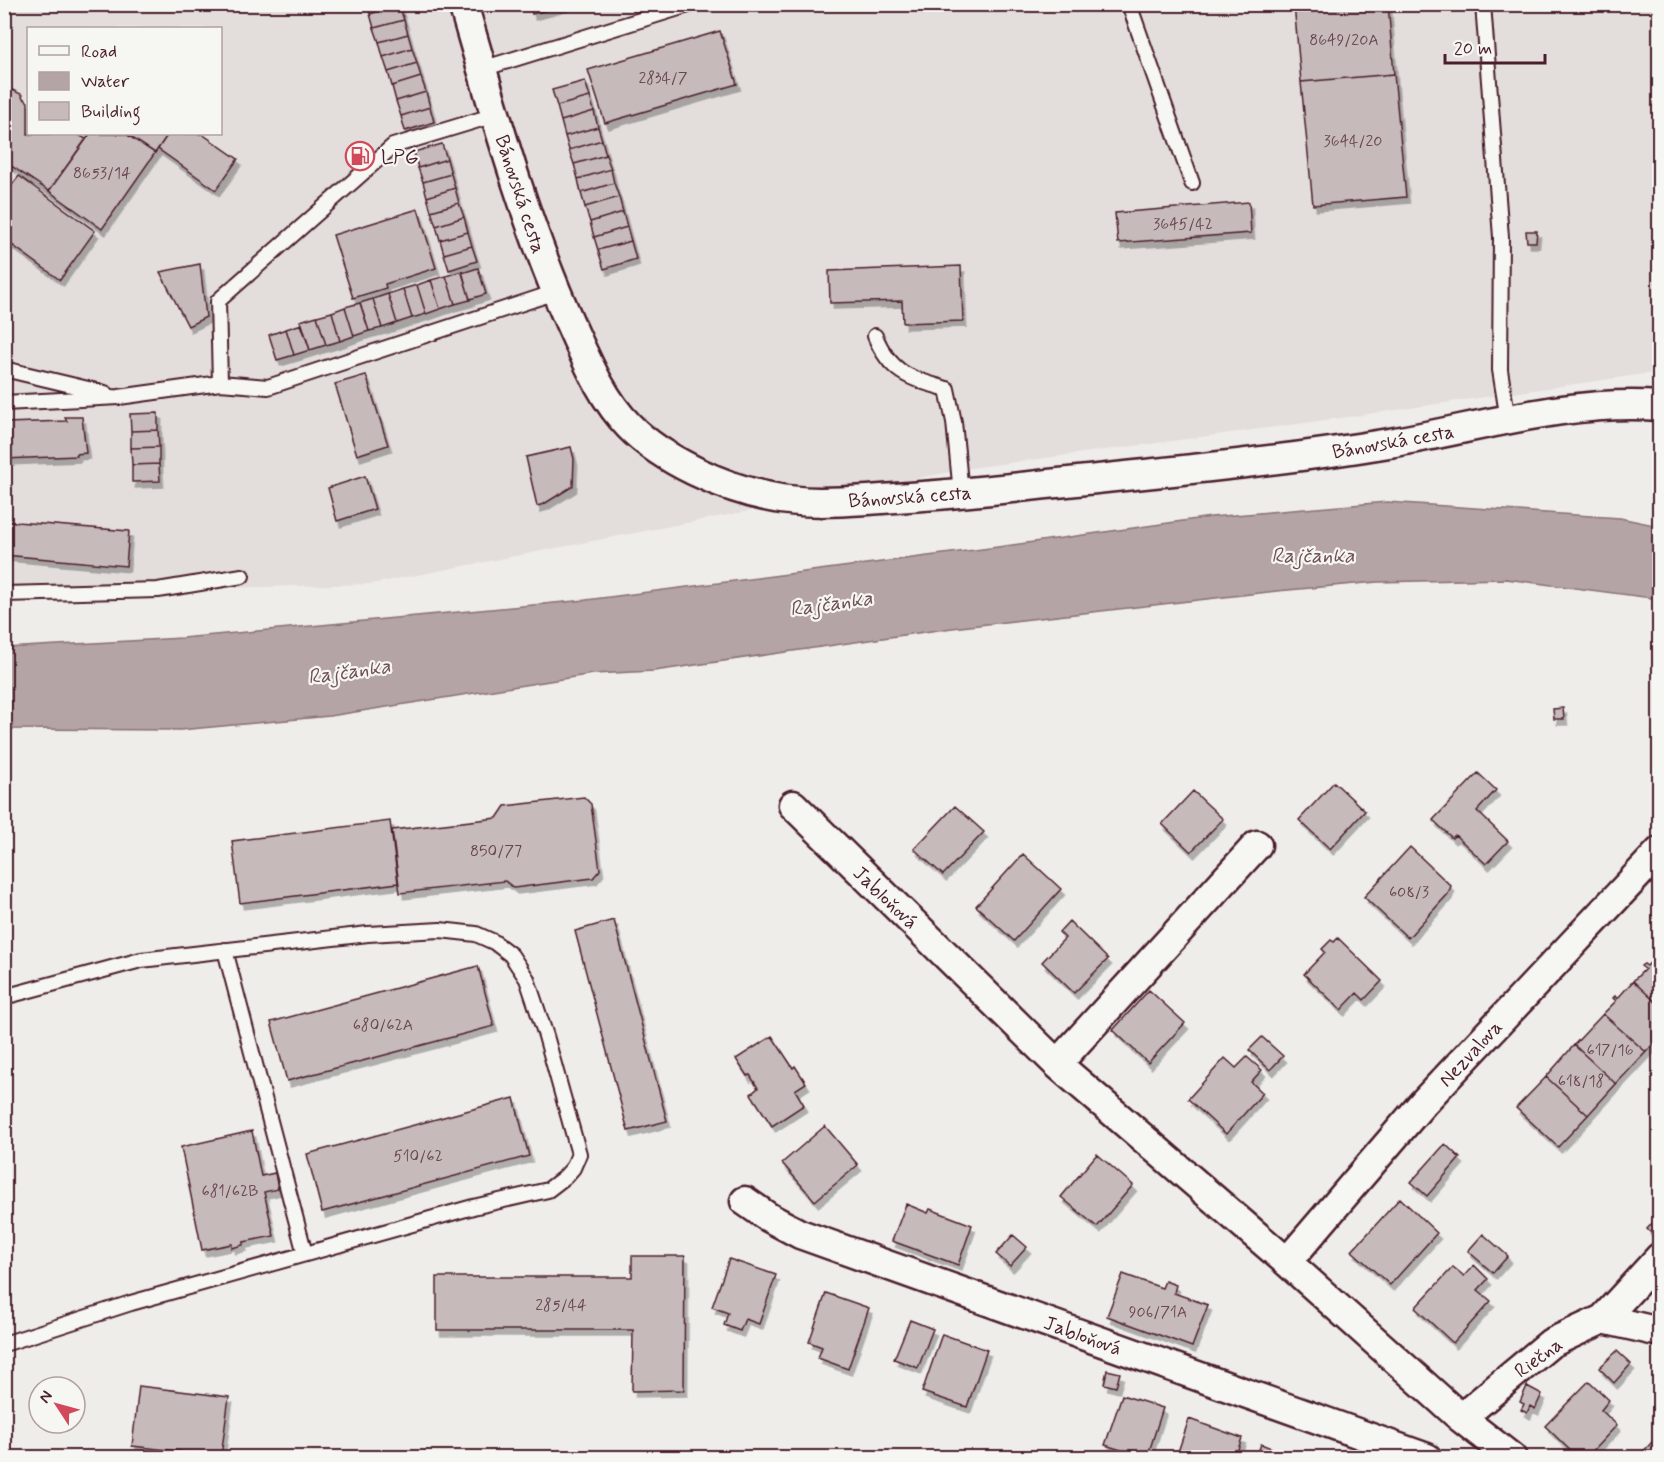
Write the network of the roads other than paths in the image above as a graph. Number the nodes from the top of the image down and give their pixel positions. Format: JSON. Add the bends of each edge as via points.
{"nodes":[{"id":1,"x":463,"y":4,"type":"edge"},
{"id":2,"x":692,"y":4,"type":"edge"},
{"id":3,"x":1129,"y":4,"type":"edge"},
{"id":4,"x":1484,"y":4,"type":"edge"},
{"id":5,"x":482,"y":69,"type":"junction"},
{"id":6,"x":495,"y":115,"type":"junction"},
{"id":7,"x":1192,"y":183,"type":"dead end"},
{"id":8,"x":556,"y":292,"type":"junction"},
{"id":9,"x":875,"y":336,"type":"dead end"},
{"id":10,"x":4,"y":369,"type":"edge"},
{"id":11,"x":220,"y":383,"type":"junction"},
{"id":12,"x":119,"y":397,"type":"junction"},
{"id":13,"x":4,"y":403,"type":"edge"},
{"id":14,"x":1659,"y":406,"type":"edge"},
{"id":15,"x":1508,"y":420,"type":"junction"},
{"id":16,"x":961,"y":493,"type":"junction"},
{"id":17,"x":242,"y":576,"type":"dead end"},
{"id":18,"x":4,"y":594,"type":"edge"},
{"id":19,"x":793,"y":805,"type":"dead end"},
{"id":20,"x":1257,"y":845,"type":"dead end"},
{"id":21,"x":1659,"y":850,"type":"edge"},
{"id":22,"x":225,"y":950,"type":"junction"},
{"id":23,"x":4,"y":997,"type":"edge"},
{"id":24,"x":1057,"y":1064,"type":"junction"},
{"id":25,"x":745,"y":1201,"type":"dead end"},
{"id":26,"x":304,"y":1254,"type":"junction"},
{"id":27,"x":1659,"y":1257,"type":"edge"},
{"id":28,"x":1287,"y":1262,"type":"junction"},
{"id":29,"x":1603,"y":1319,"type":"junction"},
{"id":30,"x":1659,"y":1332,"type":"edge"},
{"id":31,"x":4,"y":1344,"type":"edge"},
{"id":32,"x":1461,"y":1418,"type":"junction"},
{"id":33,"x":1427,"y":1458,"type":"edge"},
{"id":34,"x":1512,"y":1458,"type":"edge"}],
"edges":[{"from":1,"to":5,"type":"street","name":"Bánovská cesta"},
{"from":2,"to":5,"type":"lane"},
{"from":3,"to":7,"type":"lane"},
{"from":4,"to":15,"type":"lane","via":[[1501,237],[1500,370]]},
{"from":5,"to":6,"type":"street","name":"Bánovská cesta"},
{"from":6,"to":8,"type":"street","name":"Bánovská cesta","via":[[527,219]]},
{"from":6,"to":11,"type":"lane","via":[[393,146],[218,301]]},
{"from":8,"to":11,"type":"lane","via":[[268,387]]},
{"from":8,"to":16,"type":"street","name":"Bánovská cesta","via":[[608,399],[628,425],[695,471],[727,486],[772,498],[820,503]]},
{"from":9,"to":16,"type":"lane","via":[[883,354],[902,374],[947,389]]},
{"from":10,"to":12,"type":"lane"},
{"from":11,"to":12,"type":"lane"},
{"from":12,"to":13,"type":"lane"},
{"from":14,"to":15,"type":"street","name":"Bánovská cesta","via":[[1568,409]]},
{"from":15,"to":16,"type":"street","name":"Bánovská cesta","via":[[1291,458]]},
{"from":17,"to":18,"type":"lane","via":[[158,590]]},
{"from":19,"to":24,"type":"street","name":"Jabloňová"},
{"from":20,"to":24,"type":"street"},
{"from":21,"to":28,"type":"street","name":"Nezvalova","via":[[1423,1103]]},
{"from":22,"to":23,"type":"lane","via":[[141,960]]},
{"from":22,"to":26,"type":"lane"},
{"from":22,"to":26,"type":"lane","via":[[440,930],[476,934],[494,942],[511,955],[527,979],[579,1154],[573,1168],[548,1190]]},
{"from":24,"to":28,"type":"street","name":"Jabloňová"},
{"from":25,"to":33,"type":"street","name":"Jabloňová","via":[[800,1234]]},
{"from":26,"to":31,"type":"lane"},
{"from":27,"to":29,"type":"street"},
{"from":28,"to":32,"type":"street","name":"Jabloňová"},
{"from":29,"to":30,"type":"street"},
{"from":29,"to":32,"type":"street","name":"Riečna","via":[[1551,1343]]},
{"from":32,"to":34,"type":"street","name":"Jabloňová"}]}
